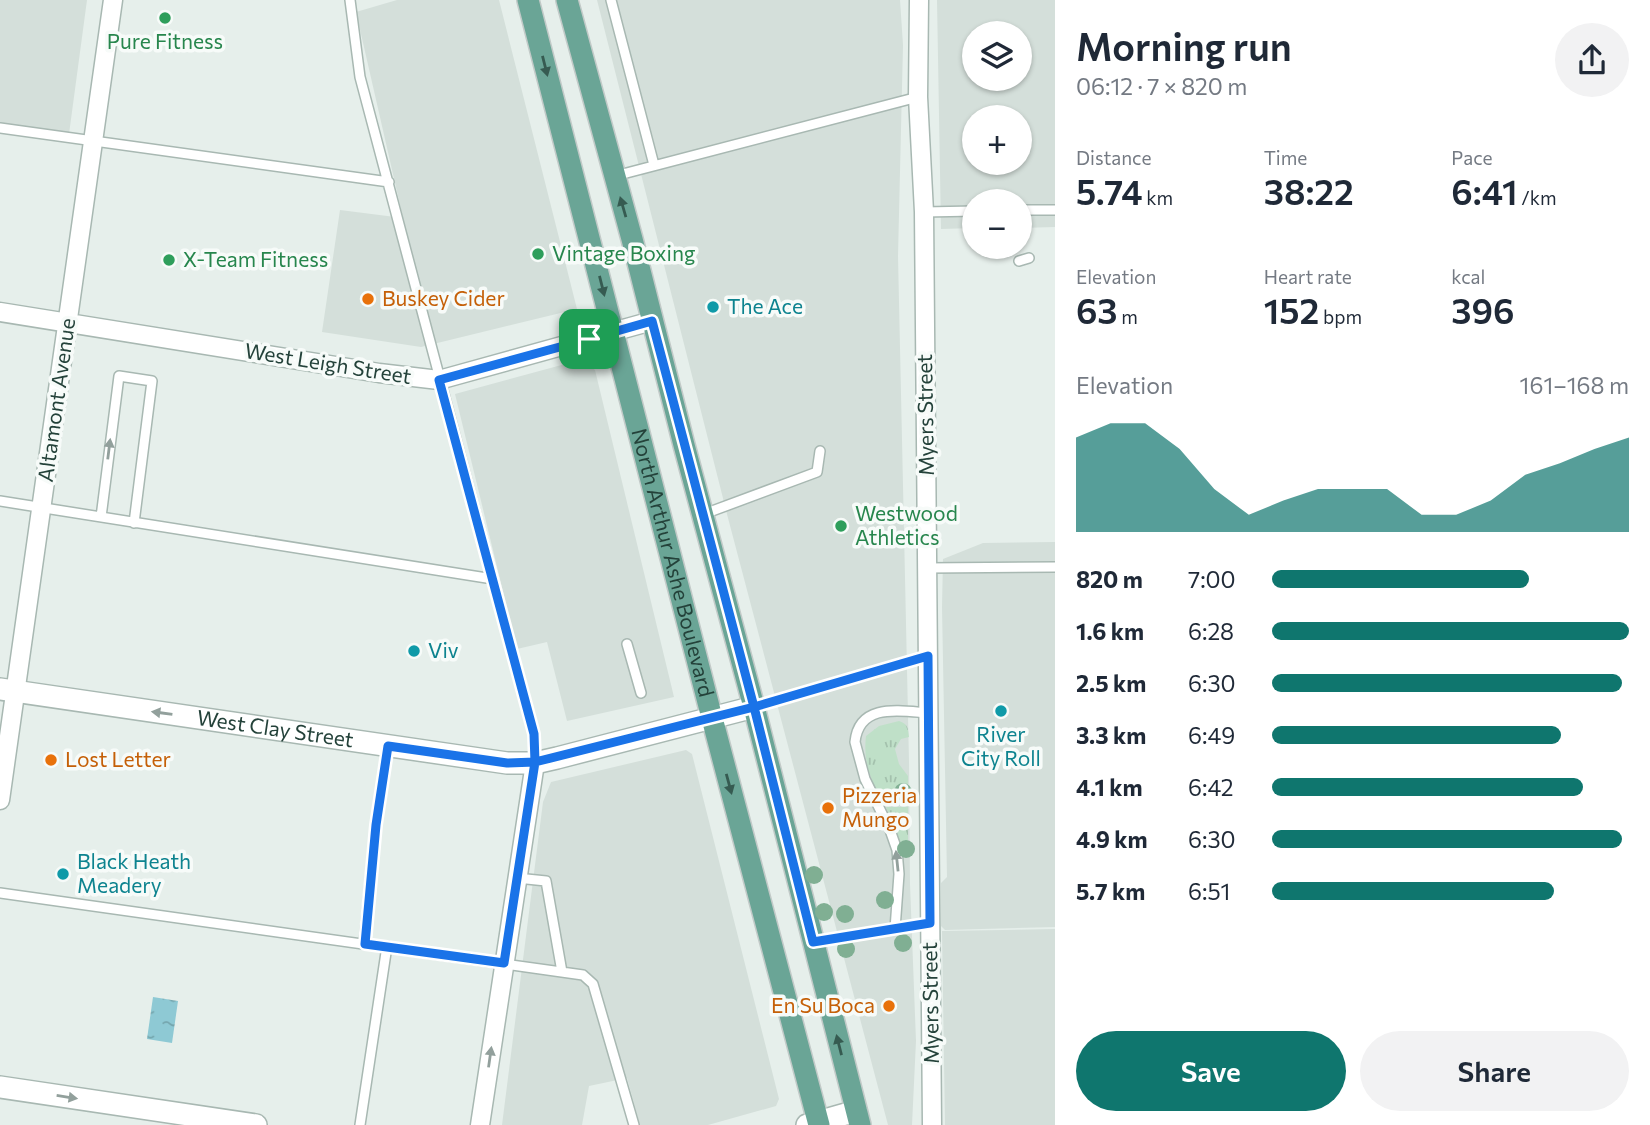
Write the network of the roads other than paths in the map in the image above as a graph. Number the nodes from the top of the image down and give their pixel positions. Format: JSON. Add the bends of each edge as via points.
{"nodes":[{"id":1,"x":113,"y":0,"type":"edge"},
{"id":2,"x":350,"y":0,"type":"edge"},
{"id":3,"x":528,"y":0,"type":"edge"},
{"id":4,"x":568,"y":0,"type":"edge"},
{"id":5,"x":611,"y":0,"type":"edge"},
{"id":6,"x":919,"y":0,"type":"edge"},
{"id":7,"x":918,"y":97,"type":"junction"},
{"id":8,"x":0,"y":128,"type":"edge"},
{"id":9,"x":93,"y":141,"type":"junction"},
{"id":10,"x":654,"y":165,"type":"junction"},
{"id":11,"x":614,"y":176,"type":"junction"},
{"id":12,"x":389,"y":182,"type":"junction"},
{"id":13,"x":1055,"y":210,"type":"edge"},
{"id":14,"x":962,"y":211,"type":"edge"},
{"id":15,"x":1032,"y":211,"type":"edge"},
{"id":16,"x":924,"y":212,"type":"junction"},
{"id":17,"x":0,"y":312,"type":"edge"},
{"id":18,"x":652,"y":321,"type":"junction"},
{"id":19,"x":67,"y":323,"type":"junction"},
{"id":20,"x":614,"y":332,"type":"junction"},
{"id":21,"x":439,"y":380,"type":"junction"},
{"id":22,"x":820,"y":451,"type":"dead end"},
{"id":23,"x":0,"y":501,"type":"edge"},
{"id":24,"x":42,"y":508,"type":"junction"},
{"id":25,"x":702,"y":514,"type":"junction"},
{"id":26,"x":101,"y":517,"type":"junction"},
{"id":27,"x":134,"y":523,"type":"junction"},
{"id":28,"x":1055,"y":567,"type":"edge"},
{"id":29,"x":927,"y":568,"type":"junction"},
{"id":30,"x":492,"y":579,"type":"junction"},
{"id":31,"x":627,"y":644,"type":"dead end"},
{"id":32,"x":928,"y":656,"type":"junction"},
{"id":33,"x":8,"y":690,"type":"edge"},
{"id":34,"x":640,"y":693,"type":"dead end"},
{"id":35,"x":754,"y":707,"type":"junction"},
{"id":36,"x":929,"y":713,"type":"junction"},
{"id":37,"x":712,"y":718,"type":"junction"},
{"id":38,"x":388,"y":746,"type":"junction"},
{"id":39,"x":535,"y":762,"type":"junction"},
{"id":40,"x":0,"y":800,"type":"edge"},
{"id":41,"x":517,"y":878,"type":"junction"},
{"id":42,"x":0,"y":893,"type":"edge"},
{"id":43,"x":930,"y":923,"type":"junction"},
{"id":44,"x":895,"y":929,"type":"junction"},
{"id":45,"x":813,"y":942,"type":"junction"},
{"id":46,"x":365,"y":944,"type":"junction"},
{"id":47,"x":387,"y":946,"type":"junction"},
{"id":48,"x":504,"y":963,"type":"junction"},
{"id":49,"x":562,"y":972,"type":"junction"},
{"id":50,"x":0,"y":1087,"type":"edge"},
{"id":51,"x":858,"y":1118,"type":"edge"},
{"id":52,"x":815,"y":1124,"type":"edge"},
{"id":53,"x":256,"y":1125,"type":"edge"},
{"id":54,"x":360,"y":1125,"type":"edge"},
{"id":55,"x":480,"y":1125,"type":"edge"},
{"id":56,"x":634,"y":1125,"type":"edge"},
{"id":57,"x":932,"y":1125,"type":"edge"}],
"edges":[{"from":1,"to":9,"type":"street","name":"Altamont Avenue"},
{"from":2,"to":12,"type":"lane","via":[[360,76]]},
{"from":3,"to":20,"type":"main road","name":"North Arthur Ashe Boulevard","one_way":true},
{"from":4,"to":11,"type":"main road","name":"North Arthur Ashe Boulevard"},
{"from":5,"to":10,"type":"lane"},
{"from":6,"to":7,"type":"street","name":"Myers Street"},
{"from":7,"to":10,"type":"lane"},
{"from":7,"to":16,"type":"street","name":"Myers Street"},
{"from":8,"to":9,"type":"lane"},
{"from":9,"to":12,"type":"lane"},
{"from":9,"to":19,"type":"street","name":"Altamont Avenue"},
{"from":10,"to":11,"type":"lane"},
{"from":18,"to":11,"type":"main road","name":"North Arthur Ashe Boulevard","one_way":true},
{"from":12,"to":21,"type":"lane"},
{"from":13,"to":15,"type":"lane"},
{"from":14,"to":16,"type":"lane"},
{"from":16,"to":29,"type":"street","name":"Myers Street"},
{"from":17,"to":19,"type":"street","name":"West Leigh Street"},
{"from":18,"to":20,"type":"street","name":"West Leigh Street"},
{"from":18,"to":25,"type":"main road","name":"North Arthur Ashe Boulevard"},
{"from":19,"to":21,"type":"street","name":"West Leigh Street"},
{"from":19,"to":24,"type":"street","name":"Altamont Avenue"},
{"from":20,"to":21,"type":"street","name":"West Leigh Street"},
{"from":20,"to":37,"type":"main road","name":"North Arthur Ashe Boulevard"},
{"from":21,"to":30,"type":"lane"},
{"from":22,"to":25,"type":"lane","via":[[817,472]]},
{"from":23,"to":24,"type":"lane"},
{"from":24,"to":26,"type":"lane"},
{"from":24,"to":33,"type":"street","name":"Altamont Avenue"},
{"from":25,"to":35,"type":"main road","name":"North Arthur Ashe Boulevard"},
{"from":26,"to":27,"type":"lane"},
{"from":26,"to":27,"type":"lane","one_way":true,"via":[[119,376],[152,381]]},
{"from":27,"to":30,"type":"lane"},
{"from":28,"to":29,"type":"lane"},
{"from":29,"to":32,"type":"street","name":"Myers Street"},
{"from":30,"to":39,"type":"lane","via":[[534,734]]},
{"from":31,"to":34,"type":"lane"},
{"from":32,"to":35,"type":"lane"},
{"from":32,"to":36,"type":"street","name":"Myers Street"},
{"from":38,"to":33,"type":"street","name":"West Clay Street","one_way":true},
{"from":33,"to":40,"type":"street","name":"Altamont Avenue"},
{"from":35,"to":37,"type":"street","name":"West Clay Street"},
{"from":35,"to":45,"type":"main road","name":"North Arthur Ashe Boulevard"},
{"from":36,"to":43,"type":"street","name":"Myers Street"},
{"from":44,"to":36,"type":"lane","one_way":true,"via":[[897,850],[864,779],[855,736],[864,721],[881,712]]},
{"from":37,"to":39,"type":"street","name":"West Clay Street"},
{"from":37,"to":52,"type":"main road","name":"North Arthur Ashe Boulevard","one_way":true},
{"from":38,"to":39,"type":"street","name":"West Clay Street","via":[[507,763]]},
{"from":38,"to":46,"type":"lane"},
{"from":39,"to":41,"type":"street"},
{"from":41,"to":48,"type":"street"},
{"from":41,"to":49,"type":"lane","via":[[546,881]]},
{"from":42,"to":46,"type":"lane"},
{"from":43,"to":44,"type":"lane"},
{"from":43,"to":57,"type":"street","name":"Myers Street"},
{"from":44,"to":45,"type":"lane"},
{"from":51,"to":45,"type":"main road","name":"North Arthur Ashe Boulevard","one_way":true},
{"from":46,"to":47,"type":"lane"},
{"from":47,"to":48,"type":"lane"},
{"from":47,"to":54,"type":"lane"},
{"from":48,"to":49,"type":"lane"},
{"from":55,"to":48,"type":"street","one_way":true},
{"from":49,"to":56,"type":"lane","via":[[583,975],[593,984]]},
{"from":50,"to":53,"type":"street","one_way":true},
{"from":51,"to":52,"type":"street"}]}
